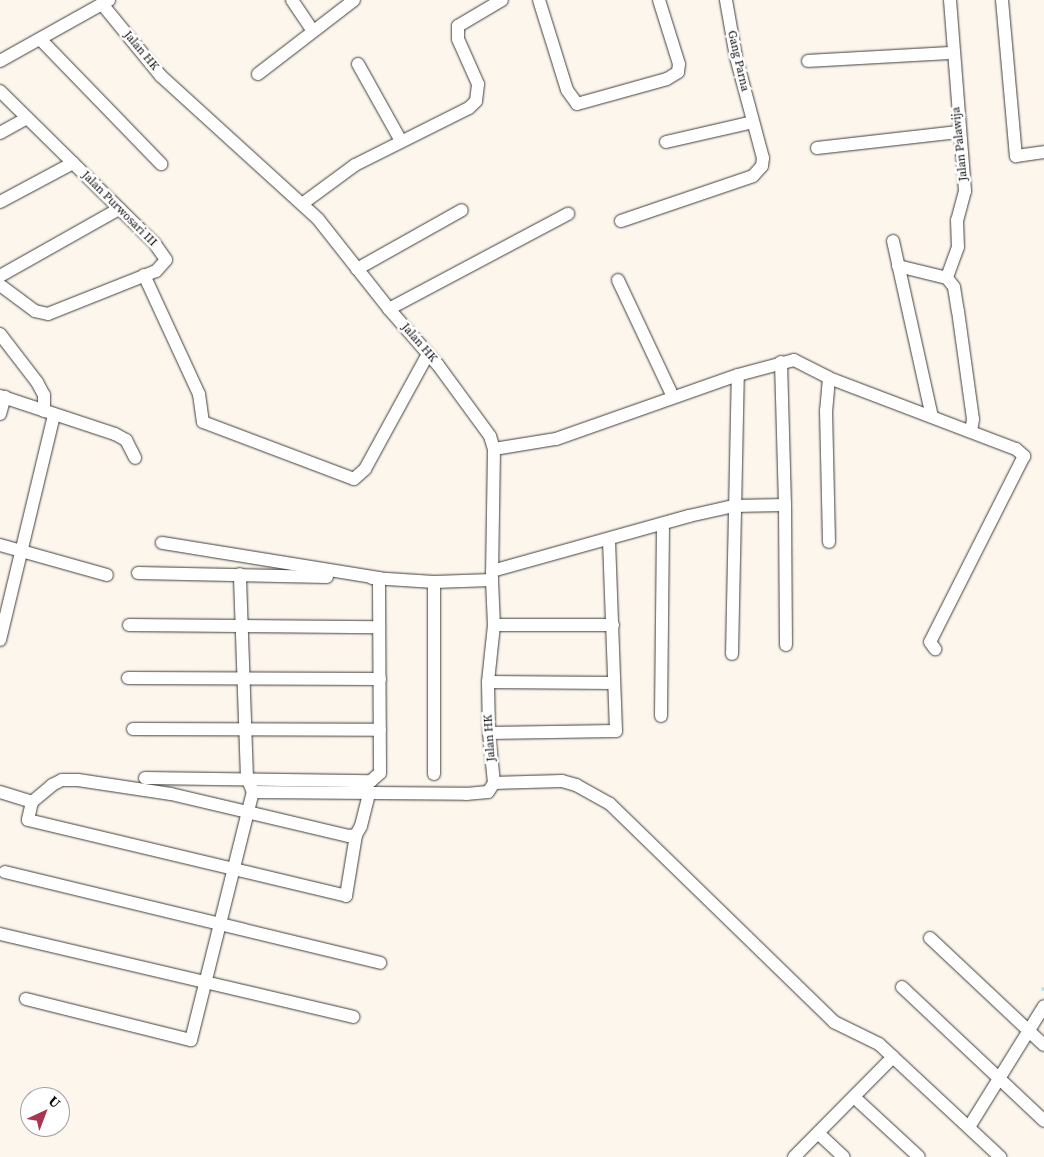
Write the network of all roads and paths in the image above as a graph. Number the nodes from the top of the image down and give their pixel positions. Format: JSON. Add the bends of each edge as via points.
{"nodes":[{"id":1,"x":292,"y":0,"type":"edge"},
{"id":2,"x":354,"y":0,"type":"edge"},
{"id":3,"x":502,"y":0,"type":"edge"},
{"id":4,"x":539,"y":0,"type":"edge"},
{"id":5,"x":659,"y":0,"type":"edge"},
{"id":6,"x":726,"y":0,"type":"edge"},
{"id":7,"x":950,"y":0,"type":"edge"},
{"id":8,"x":1002,"y":0,"type":"edge"},
{"id":9,"x":106,"y":2,"type":"edge"},
{"id":10,"x":312,"y":30,"type":"junction"},
{"id":11,"x":41,"y":40,"type":"junction"},
{"id":12,"x":953,"y":53,"type":"junction"},
{"id":13,"x":0,"y":61,"type":"edge"},
{"id":14,"x":808,"y":61,"type":"dead end"},
{"id":15,"x":358,"y":64,"type":"dead end"},
{"id":16,"x":258,"y":74,"type":"dead end"},
{"id":17,"x":0,"y":91,"type":"edge"},
{"id":18,"x":28,"y":118,"type":"junction"},
{"id":19,"x":753,"y":122,"type":"junction"},
{"id":20,"x":0,"y":132,"type":"edge"},
{"id":21,"x":958,"y":132,"type":"junction"},
{"id":22,"x":401,"y":141,"type":"junction"},
{"id":23,"x":666,"y":142,"type":"dead end"},
{"id":24,"x":816,"y":148,"type":"dead end"},
{"id":25,"x":1044,"y":152,"type":"edge"},
{"id":26,"x":73,"y":162,"type":"junction"},
{"id":27,"x":161,"y":164,"type":"dead end"},
{"id":28,"x":0,"y":202,"type":"edge"},
{"id":29,"x":302,"y":204,"type":"junction"},
{"id":30,"x":119,"y":209,"type":"junction"},
{"id":31,"x":462,"y":210,"type":"dead end"},
{"id":32,"x":568,"y":214,"type":"dead end"},
{"id":33,"x":621,"y":221,"type":"dead end"},
{"id":34,"x":893,"y":241,"type":"dead end"},
{"id":35,"x":898,"y":266,"type":"junction"},
{"id":36,"x":358,"y":269,"type":"junction"},
{"id":37,"x":144,"y":275,"type":"junction"},
{"id":38,"x":0,"y":276,"type":"edge"},
{"id":39,"x":947,"y":278,"type":"junction"},
{"id":40,"x":618,"y":280,"type":"dead end"},
{"id":41,"x":0,"y":285,"type":"edge"},
{"id":42,"x":389,"y":310,"type":"junction"},
{"id":43,"x":0,"y":334,"type":"edge"},
{"id":44,"x":428,"y":354,"type":"junction"},
{"id":45,"x":781,"y":362,"type":"junction"},
{"id":46,"x":738,"y":374,"type":"junction"},
{"id":47,"x":829,"y":378,"type":"junction"},
{"id":48,"x":2,"y":397,"type":"edge"},
{"id":49,"x":673,"y":397,"type":"junction"},
{"id":50,"x":49,"y":413,"type":"junction"},
{"id":51,"x":0,"y":414,"type":"edge"},
{"id":52,"x":932,"y":417,"type":"junction"},
{"id":53,"x":971,"y":432,"type":"junction"},
{"id":54,"x":494,"y":449,"type":"junction"},
{"id":55,"x":135,"y":458,"type":"dead end"},
{"id":56,"x":785,"y":505,"type":"junction"},
{"id":57,"x":733,"y":506,"type":"junction"},
{"id":58,"x":662,"y":524,"type":"junction"},
{"id":59,"x":609,"y":539,"type":"junction"},
{"id":60,"x":828,"y":542,"type":"dead end"},
{"id":61,"x":162,"y":543,"type":"dead end"},
{"id":62,"x":0,"y":545,"type":"edge"},
{"id":63,"x":22,"y":552,"type":"junction"},
{"id":64,"x":138,"y":573,"type":"dead end"},
{"id":65,"x":240,"y":574,"type":"junction"},
{"id":66,"x":107,"y":575,"type":"dead end"},
{"id":67,"x":492,"y":576,"type":"junction"},
{"id":68,"x":379,"y":578,"type":"junction"},
{"id":69,"x":434,"y":582,"type":"junction"},
{"id":70,"x":129,"y":625,"type":"dead end"},
{"id":71,"x":494,"y":625,"type":"junction"},
{"id":72,"x":613,"y":625,"type":"junction"},
{"id":73,"x":243,"y":626,"type":"junction"},
{"id":74,"x":379,"y":627,"type":"junction"},
{"id":75,"x":0,"y":640,"type":"edge"},
{"id":76,"x":786,"y":645,"type":"dead end"},
{"id":77,"x":935,"y":649,"type":"dead end"},
{"id":78,"x":732,"y":654,"type":"dead end"},
{"id":79,"x":128,"y":678,"type":"dead end"},
{"id":80,"x":243,"y":679,"type":"junction"},
{"id":81,"x":380,"y":679,"type":"junction"},
{"id":82,"x":488,"y":682,"type":"junction"},
{"id":83,"x":613,"y":683,"type":"junction"},
{"id":84,"x":661,"y":716,"type":"dead end"},
{"id":85,"x":133,"y":729,"type":"dead end"},
{"id":86,"x":244,"y":729,"type":"junction"},
{"id":87,"x":380,"y":730,"type":"junction"},
{"id":88,"x":489,"y":733,"type":"junction"},
{"id":89,"x":434,"y":774,"type":"dead end"},
{"id":90,"x":145,"y":778,"type":"dead end"},
{"id":91,"x":246,"y":778,"type":"junction"},
{"id":92,"x":494,"y":783,"type":"junction"},
{"id":93,"x":0,"y":792,"type":"edge"},
{"id":94,"x":253,"y":792,"type":"junction"},
{"id":95,"x":369,"y":793,"type":"junction"},
{"id":96,"x":32,"y":802,"type":"junction"},
{"id":97,"x":249,"y":813,"type":"junction"},
{"id":98,"x":356,"y":835,"type":"junction"},
{"id":99,"x":234,"y":871,"type":"junction"},
{"id":100,"x":5,"y":872,"type":"dead end"},
{"id":101,"x":220,"y":926,"type":"junction"},
{"id":102,"x":0,"y":934,"type":"edge"},
{"id":103,"x":930,"y":938,"type":"dead end"},
{"id":104,"x":380,"y":963,"type":"dead end"},
{"id":105,"x":206,"y":982,"type":"junction"},
{"id":106,"x":902,"y":987,"type":"dead end"},
{"id":107,"x":26,"y":999,"type":"dead end"},
{"id":108,"x":1044,"y":1006,"type":"edge"},
{"id":109,"x":353,"y":1017,"type":"dead end"},
{"id":110,"x":1028,"y":1030,"type":"junction"},
{"id":111,"x":1044,"y":1045,"type":"edge"},
{"id":112,"x":893,"y":1057,"type":"junction"},
{"id":113,"x":999,"y":1078,"type":"junction"},
{"id":114,"x":854,"y":1097,"type":"junction"},
{"id":115,"x":1044,"y":1121,"type":"edge"},
{"id":116,"x":969,"y":1128,"type":"junction"},
{"id":117,"x":818,"y":1133,"type":"junction"},
{"id":118,"x":794,"y":1157,"type":"edge"},
{"id":119,"x":844,"y":1157,"type":"edge"},
{"id":120,"x":919,"y":1157,"type":"edge"},
{"id":121,"x":1000,"y":1157,"type":"edge"}],
"edges":[{"from":1,"to":10,"type":"street"},
{"from":2,"to":10,"type":"street"},
{"from":3,"to":22,"type":"street","via":[[461,22],[457,30],[478,84],[476,101],[451,118]]},
{"from":4,"to":5,"type":"street","via":[[566,90],[577,104],[667,79],[678,72],[679,64]]},
{"from":6,"to":19,"type":"street","name":"Gang Parna"},
{"from":7,"to":12,"type":"street","name":"Jalan Palawija"},
{"from":8,"to":25,"type":"street","via":[[1016,156]]},
{"from":9,"to":11,"type":"street"},
{"from":9,"to":29,"type":"street","name":"Jalan HK","via":[[161,76]]},
{"from":10,"to":16,"type":"street","via":[[308,37]]},
{"from":11,"to":13,"type":"street"},
{"from":11,"to":27,"type":"street"},
{"from":12,"to":14,"type":"street"},
{"from":12,"to":21,"type":"street","name":"Jalan Palawija"},
{"from":15,"to":22,"type":"street"},
{"from":17,"to":18,"type":"street","name":"Jalan Purwosari III"},
{"from":18,"to":20,"type":"street"},
{"from":18,"to":26,"type":"street","name":"Jalan Purwosari III"},
{"from":19,"to":23,"type":"street"},
{"from":19,"to":33,"type":"street","name":"Gang Parna","via":[[763,158],[758,173]]},
{"from":21,"to":24,"type":"street"},
{"from":21,"to":39,"type":"street","name":"Jalan Palawija","via":[[965,191],[957,220],[958,247]]},
{"from":22,"to":29,"type":"street","via":[[356,166]]},
{"from":26,"to":28,"type":"street"},
{"from":26,"to":30,"type":"street","name":"Jalan Purwosari III"},
{"from":29,"to":36,"type":"street","name":"Jalan HK"},
{"from":30,"to":37,"type":"street","name":"Jalan Purwosari III","via":[[155,244],[166,260],[156,270]]},
{"from":30,"to":38,"type":"street"},
{"from":31,"to":36,"type":"street"},
{"from":32,"to":42,"type":"street"},
{"from":34,"to":35,"type":"street"},
{"from":35,"to":39,"type":"street"},
{"from":35,"to":52,"type":"street"},
{"from":36,"to":42,"type":"street","name":"Jalan HK"},
{"from":37,"to":41,"type":"street","name":"Jalan Purwosari III","via":[[48,314],[35,311]]},
{"from":37,"to":44,"type":"street","via":[[199,394],[203,422],[354,479],[365,469]]},
{"from":39,"to":53,"type":"street","via":[[954,287],[958,311],[973,419]]},
{"from":40,"to":49,"type":"street"},
{"from":42,"to":44,"type":"street","name":"Jalan HK"},
{"from":43,"to":50,"type":"street","via":[[37,382]]},
{"from":44,"to":54,"type":"street","name":"Jalan HK","via":[[485,429]]},
{"from":45,"to":46,"type":"street"},
{"from":45,"to":47,"type":"street","via":[[794,360]]},
{"from":45,"to":56,"type":"street"},
{"from":46,"to":49,"type":"street"},
{"from":46,"to":57,"type":"street"},
{"from":47,"to":52,"type":"street"},
{"from":47,"to":60,"type":"street","via":[[826,410]]},
{"from":48,"to":50,"type":"street"},
{"from":48,"to":51,"type":"street"},
{"from":49,"to":54,"type":"street","via":[[556,439]]},
{"from":50,"to":55,"type":"street","via":[[115,434],[126,440]]},
{"from":50,"to":63,"type":"street"},
{"from":52,"to":53,"type":"street"},
{"from":53,"to":77,"type":"street","via":[[1016,449],[1024,456],[930,642]]},
{"from":54,"to":67,"type":"street","name":"Jalan HK"},
{"from":56,"to":57,"type":"street"},
{"from":56,"to":76,"type":"street"},
{"from":57,"to":58,"type":"street"},
{"from":57,"to":78,"type":"street"},
{"from":58,"to":59,"type":"street"},
{"from":58,"to":84,"type":"street"},
{"from":59,"to":67,"type":"street"},
{"from":59,"to":72,"type":"street"},
{"from":61,"to":68,"type":"street"},
{"from":62,"to":63,"type":"street"},
{"from":63,"to":66,"type":"street"},
{"from":63,"to":75,"type":"street"},
{"from":64,"to":65,"type":"street"},
{"from":65,"to":68,"type":"street"},
{"from":65,"to":73,"type":"street"},
{"from":67,"to":69,"type":"street"},
{"from":67,"to":71,"type":"street","name":"Jalan HK"},
{"from":68,"to":69,"type":"street"},
{"from":68,"to":74,"type":"street"},
{"from":69,"to":89,"type":"street"},
{"from":70,"to":73,"type":"street"},
{"from":71,"to":72,"type":"street"},
{"from":71,"to":82,"type":"street","name":"Jalan HK"},
{"from":72,"to":83,"type":"street"},
{"from":73,"to":74,"type":"street"},
{"from":73,"to":80,"type":"street"},
{"from":74,"to":81,"type":"street"},
{"from":79,"to":80,"type":"street"},
{"from":80,"to":81,"type":"street"},
{"from":80,"to":86,"type":"street"},
{"from":81,"to":87,"type":"street"},
{"from":82,"to":83,"type":"street"},
{"from":82,"to":88,"type":"street","name":"Jalan HK"},
{"from":83,"to":88,"type":"street","via":[[616,731]]},
{"from":85,"to":86,"type":"street"},
{"from":86,"to":87,"type":"street"},
{"from":86,"to":91,"type":"street"},
{"from":87,"to":91,"type":"street","via":[[380,773],[371,781]]},
{"from":88,"to":92,"type":"street","name":"Jalan HK"},
{"from":90,"to":91,"type":"street"},
{"from":91,"to":94,"type":"street"},
{"from":92,"to":95,"type":"street","via":[[488,792],[466,794]]},
{"from":92,"to":112,"type":"street","via":[[562,781],[610,804],[834,1022],[879,1044]]},
{"from":93,"to":96,"type":"street"},
{"from":94,"to":95,"type":"street"},
{"from":94,"to":97,"type":"street"},
{"from":95,"to":98,"type":"street"},
{"from":96,"to":97,"type":"street","via":[[62,780],[78,780],[172,794]]},
{"from":96,"to":99,"type":"street","via":[[28,820]]},
{"from":97,"to":98,"type":"street"},
{"from":97,"to":99,"type":"street"},
{"from":98,"to":99,"type":"street","via":[[346,896]]},
{"from":99,"to":101,"type":"street"},
{"from":100,"to":101,"type":"street"},
{"from":101,"to":104,"type":"street"},
{"from":101,"to":105,"type":"street"},
{"from":102,"to":105,"type":"street"},
{"from":103,"to":110,"type":"street"},
{"from":105,"to":107,"type":"street","via":[[191,1040]]},
{"from":105,"to":109,"type":"street"},
{"from":106,"to":113,"type":"street"},
{"from":108,"to":110,"type":"street"},
{"from":110,"to":111,"type":"street"},
{"from":110,"to":113,"type":"street"},
{"from":112,"to":114,"type":"street"},
{"from":112,"to":116,"type":"street"},
{"from":113,"to":115,"type":"street"},
{"from":113,"to":116,"type":"street"},
{"from":114,"to":117,"type":"street"},
{"from":114,"to":120,"type":"street"},
{"from":116,"to":121,"type":"street"},
{"from":117,"to":118,"type":"street"},
{"from":117,"to":119,"type":"street"}]}
